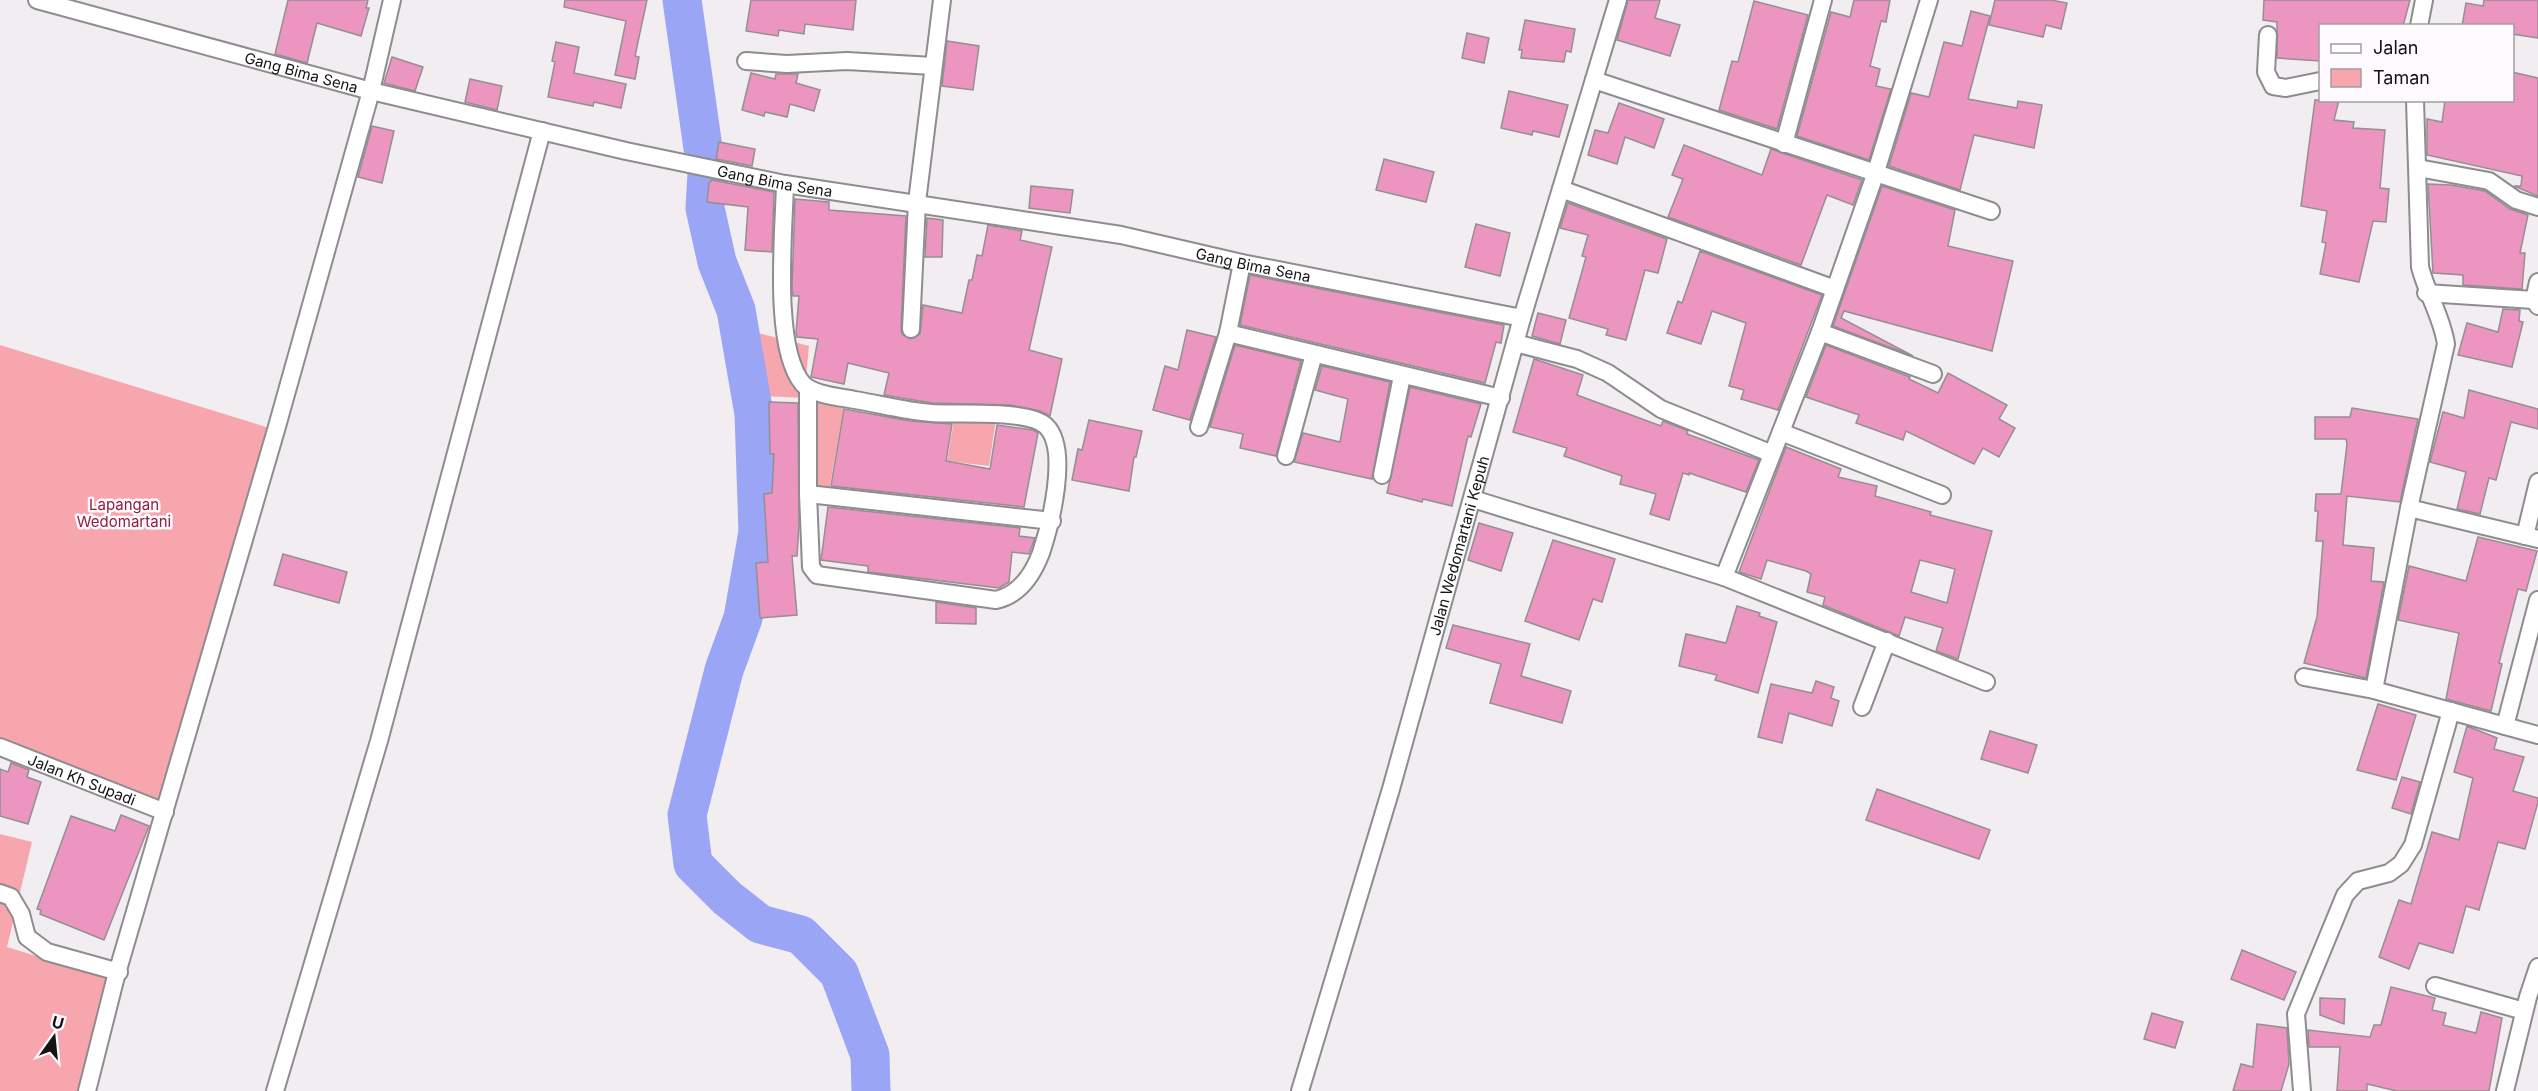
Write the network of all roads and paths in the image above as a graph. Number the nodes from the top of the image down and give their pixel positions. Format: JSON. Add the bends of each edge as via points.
{"nodes":[{"id":1,"x":37,"y":0,"type":"edge"},
{"id":2,"x":392,"y":0,"type":"edge"},
{"id":3,"x":942,"y":0,"type":"edge"},
{"id":4,"x":1618,"y":0,"type":"edge"},
{"id":5,"x":1929,"y":0,"type":"edge"},
{"id":6,"x":2424,"y":0,"type":"edge"},
{"id":7,"x":1818,"y":1,"type":"edge"},
{"id":8,"x":2419,"y":24,"type":"edge"},
{"id":9,"x":2268,"y":35,"type":"dead end"},
{"id":10,"x":746,"y":61,"type":"dead end"},
{"id":11,"x":933,"y":66,"type":"junction"},
{"id":12,"x":1594,"y":80,"type":"junction"},
{"id":13,"x":2319,"y":81,"type":"edge"},
{"id":14,"x":371,"y":91,"type":"junction"},
{"id":15,"x":2415,"y":102,"type":"edge"},
{"id":16,"x":542,"y":131,"type":"junction"},
{"id":17,"x":1784,"y":144,"type":"junction"},
{"id":18,"x":2418,"y":168,"type":"junction"},
{"id":19,"x":1875,"y":175,"type":"junction"},
{"id":20,"x":784,"y":184,"type":"junction"},
{"id":21,"x":1561,"y":189,"type":"junction"},
{"id":22,"x":917,"y":202,"type":"junction"},
{"id":23,"x":2538,"y":207,"type":"edge"},
{"id":24,"x":1991,"y":211,"type":"dead end"},
{"id":25,"x":1242,"y":263,"type":"junction"},
{"id":26,"x":2538,"y":282,"type":"edge"},
{"id":27,"x":1835,"y":289,"type":"junction"},
{"id":28,"x":2427,"y":293,"type":"junction"},
{"id":29,"x":2536,"y":303,"type":"edge"},
{"id":30,"x":1522,"y":318,"type":"junction"},
{"id":31,"x":911,"y":328,"type":"dead end"},
{"id":32,"x":1820,"y":332,"type":"junction"},
{"id":33,"x":1228,"y":333,"type":"junction"},
{"id":34,"x":1515,"y":343,"type":"junction"},
{"id":35,"x":1314,"y":354,"type":"junction"},
{"id":36,"x":1933,"y":374,"type":"dead end"},
{"id":37,"x":1402,"y":376,"type":"junction"},
{"id":38,"x":808,"y":388,"type":"junction"},
{"id":39,"x":1501,"y":398,"type":"junction"},
{"id":40,"x":1199,"y":427,"type":"dead end"},
{"id":41,"x":1781,"y":432,"type":"junction"},
{"id":42,"x":1770,"y":453,"type":"junction"},
{"id":43,"x":1286,"y":456,"type":"dead end"},
{"id":44,"x":1383,"y":476,"type":"dead end"},
{"id":45,"x":2538,"y":482,"type":"edge"},
{"id":46,"x":808,"y":494,"type":"junction"},
{"id":47,"x":1942,"y":495,"type":"dead end"},
{"id":48,"x":1473,"y":500,"type":"junction"},
{"id":49,"x":2409,"y":507,"type":"junction"},
{"id":50,"x":1052,"y":521,"type":"junction"},
{"id":51,"x":2531,"y":538,"type":"edge"},
{"id":52,"x":1724,"y":577,"type":"junction"},
{"id":53,"x":2538,"y":600,"type":"edge"},
{"id":54,"x":1887,"y":641,"type":"junction"},
{"id":55,"x":2304,"y":677,"type":"dead end"},
{"id":56,"x":1986,"y":682,"type":"dead end"},
{"id":57,"x":2374,"y":690,"type":"junction"},
{"id":58,"x":1862,"y":707,"type":"dead end"},
{"id":59,"x":2451,"y":711,"type":"junction"},
{"id":60,"x":2505,"y":726,"type":"junction"},
{"id":61,"x":2538,"y":735,"type":"edge"},
{"id":62,"x":0,"y":747,"type":"edge"},
{"id":63,"x":165,"y":812,"type":"junction"},
{"id":64,"x":0,"y":893,"type":"edge"},
{"id":65,"x":2538,"y":966,"type":"edge"},
{"id":66,"x":119,"y":972,"type":"junction"},
{"id":67,"x":2435,"y":986,"type":"dead end"},
{"id":68,"x":2524,"y":1011,"type":"junction"},
{"id":69,"x":87,"y":1091,"type":"edge"},
{"id":70,"x":274,"y":1091,"type":"edge"},
{"id":71,"x":1300,"y":1091,"type":"edge"},
{"id":72,"x":2302,"y":1091,"type":"edge"},
{"id":73,"x":2505,"y":1091,"type":"edge"}],
"edges":[{"from":1,"to":14,"type":"street","name":"Gang Bima Sena"},
{"from":2,"to":14,"type":"street"},
{"from":3,"to":11,"type":"street"},
{"from":4,"to":12,"type":"street","name":"Jalan Wedomartani Kepuh"},
{"from":5,"to":19,"type":"street"},
{"from":6,"to":8,"type":"street"},
{"from":7,"to":17,"type":"street"},
{"from":9,"to":13,"type":"street","via":[[2266,72],[2273,86],[2286,88]]},
{"from":10,"to":11,"type":"street"},
{"from":11,"to":22,"type":"street"},
{"from":12,"to":17,"type":"street"},
{"from":12,"to":21,"type":"street","name":"Jalan Wedomartani Kepuh"},
{"from":14,"to":16,"type":"street","name":"Gang Bima Sena"},
{"from":14,"to":63,"type":"street"},
{"from":15,"to":18,"type":"street"},
{"from":16,"to":20,"type":"street","name":"Gang Bima Sena"},
{"from":16,"to":70,"type":"street","via":[[379,741]]},
{"from":17,"to":19,"type":"street"},
{"from":18,"to":23,"type":"street","via":[[2489,181],[2516,200]]},
{"from":18,"to":28,"type":"street","via":[[2420,267]]},
{"from":19,"to":24,"type":"street"},
{"from":19,"to":27,"type":"street"},
{"from":20,"to":22,"type":"street","name":"Gang Bima Sena"},
{"from":20,"to":38,"type":"street","via":[[782,288],[786,331],[793,366]]},
{"from":21,"to":27,"type":"street"},
{"from":21,"to":30,"type":"street","name":"Jalan Wedomartani Kepuh"},
{"from":22,"to":25,"type":"street","name":"Gang Bima Sena","via":[[1121,235]]},
{"from":22,"to":31,"type":"street"},
{"from":25,"to":30,"type":"street","name":"Gang Bima Sena"},
{"from":25,"to":33,"type":"street"},
{"from":26,"to":29,"type":"street"},
{"from":27,"to":32,"type":"street"},
{"from":28,"to":29,"type":"street"},
{"from":28,"to":49,"type":"street","via":[[2443,322],[2446,344]]},
{"from":30,"to":34,"type":"street","name":"Jalan Wedomartani Kepuh"},
{"from":32,"to":36,"type":"street"},
{"from":32,"to":41,"type":"street"},
{"from":33,"to":35,"type":"street"},
{"from":33,"to":40,"type":"street"},
{"from":34,"to":39,"type":"street","name":"Jalan Wedomartani Kepuh"},
{"from":34,"to":42,"type":"street","via":[[1577,359],[1608,373],[1661,409]]},
{"from":35,"to":37,"type":"street"},
{"from":35,"to":43,"type":"street"},
{"from":37,"to":39,"type":"street"},
{"from":37,"to":44,"type":"street"},
{"from":38,"to":46,"type":"street"},
{"from":38,"to":50,"type":"street","via":[[930,413],[981,412],[1046,425],[1057,455]]},
{"from":39,"to":48,"type":"street","name":"Jalan Wedomartani Kepuh"},
{"from":41,"to":42,"type":"street"},
{"from":41,"to":47,"type":"street"},
{"from":42,"to":52,"type":"street"},
{"from":45,"to":51,"type":"street"},
{"from":46,"to":50,"type":"street"},
{"from":46,"to":50,"type":"street","via":[[811,567],[817,575],[986,600],[1005,598],[1034,572]]},
{"from":48,"to":52,"type":"street"},
{"from":48,"to":71,"type":"street","name":"Jalan Wedomartani Kepuh"},
{"from":49,"to":51,"type":"street"},
{"from":49,"to":57,"type":"street"},
{"from":52,"to":54,"type":"street"},
{"from":53,"to":60,"type":"street"},
{"from":54,"to":56,"type":"street"},
{"from":54,"to":58,"type":"street"},
{"from":55,"to":57,"type":"street"},
{"from":57,"to":59,"type":"street"},
{"from":59,"to":60,"type":"street"},
{"from":59,"to":72,"type":"street","via":[[2413,845],[2401,864],[2389,873],[2358,881],[2345,896],[2299,1003]]},
{"from":60,"to":61,"type":"street"},
{"from":62,"to":63,"type":"street","name":"Jalan Kh Supadi"},
{"from":63,"to":66,"type":"street"},
{"from":64,"to":66,"type":"street","via":[[11,897],[27,936],[47,952]]},
{"from":65,"to":68,"type":"street"},
{"from":66,"to":69,"type":"street"},
{"from":67,"to":68,"type":"street"},
{"from":68,"to":73,"type":"street"}]}
